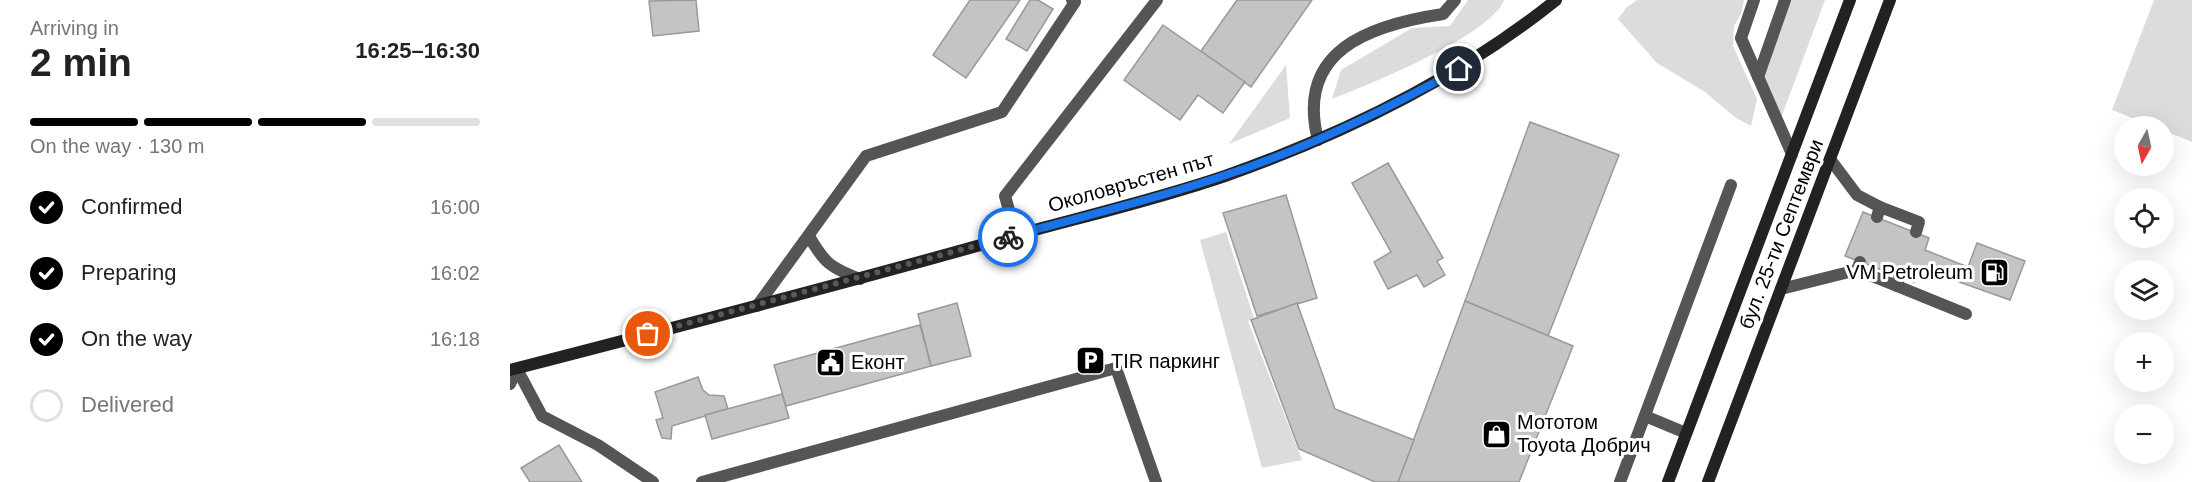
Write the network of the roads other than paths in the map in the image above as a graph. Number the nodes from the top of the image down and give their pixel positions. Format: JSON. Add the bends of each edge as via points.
{"nodes":[{"id":1,"x":1071,"y":0,"type":"edge"},
{"id":2,"x":1157,"y":0,"type":"edge"},
{"id":3,"x":1455,"y":0,"type":"edge"},
{"id":4,"x":1556,"y":0,"type":"edge"},
{"id":5,"x":1754,"y":0,"type":"edge"},
{"id":6,"x":1785,"y":0,"type":"edge"},
{"id":7,"x":1850,"y":0,"type":"edge"},
{"id":8,"x":1890,"y":0,"type":"edge"},
{"id":9,"x":1758,"y":77,"type":"junction"},
{"id":10,"x":1318,"y":140,"type":"junction"},
{"id":11,"x":1792,"y":154,"type":"junction"},
{"id":12,"x":1830,"y":159,"type":"junction"},
{"id":13,"x":1731,"y":186,"type":"dead end"},
{"id":14,"x":1916,"y":232,"type":"dead end"},
{"id":15,"x":1016,"y":235,"type":"junction"},
{"id":16,"x":809,"y":236,"type":"junction"},
{"id":17,"x":860,"y":279,"type":"junction"},
{"id":18,"x":1780,"y":289,"type":"junction"},
{"id":19,"x":757,"y":306,"type":"junction"},
{"id":20,"x":1966,"y":314,"type":"dead end"},
{"id":21,"x":513,"y":369,"type":"edge"},
{"id":22,"x":510,"y":384,"type":"edge"},
{"id":23,"x":1645,"y":416,"type":"junction"},
{"id":24,"x":1686,"y":433,"type":"junction"},
{"id":25,"x":653,"y":482,"type":"edge"},
{"id":26,"x":702,"y":482,"type":"edge"},
{"id":27,"x":1156,"y":482,"type":"edge"},
{"id":28,"x":1620,"y":482,"type":"edge"},
{"id":29,"x":1668,"y":482,"type":"edge"},
{"id":30,"x":1708,"y":482,"type":"edge"}],
"edges":[{"from":1,"to":16,"type":"lane","via":[[1075,2],[1002,112],[866,156]]},
{"from":2,"to":15,"type":"lane","via":[[1005,196]]},
{"from":3,"to":10,"type":"lane","via":[[1443,15],[1410,19],[1376,30],[1348,43],[1331,59],[1315,90],[1312,114]]},
{"from":4,"to":10,"type":"main road","name":"Околовръстен път","via":[[1475,59],[1411,96]]},
{"from":5,"to":9,"type":"lane","via":[[1741,38]]},
{"from":6,"to":9,"type":"lane"},
{"from":7,"to":11,"type":"main road","name":"бул. 25-ти Септември"},
{"from":8,"to":12,"type":"main road","name":"бул. 25-ти Септември"},
{"from":9,"to":11,"type":"lane"},
{"from":10,"to":15,"type":"main road","name":"Околовръстен път","via":[[1224,176]]},
{"from":11,"to":24,"type":"main road","name":"бул. 25-ти Септември"},
{"from":12,"to":14,"type":"lane","via":[[1857,195],[1878,212],[1919,222]]},
{"from":12,"to":18,"type":"main road","name":"бул. 25-ти Септември"},
{"from":13,"to":23,"type":"lane"},
{"from":15,"to":17,"type":"main road","name":"Околовръстен път"},
{"from":16,"to":17,"type":"lane","via":[[822,259],[836,270]]},
{"from":16,"to":19,"type":"lane"},
{"from":17,"to":19,"type":"main road","name":"Околовръстен път"},
{"from":18,"to":20,"type":"lane","via":[[1858,266]]},
{"from":18,"to":30,"type":"main road","name":"бул. 25-ти Септември"},
{"from":19,"to":21,"type":"main road","name":"Околовръстен път"},
{"from":21,"to":22,"type":"lane"},
{"from":21,"to":25,"type":"lane","via":[[542,416],[598,445]]},
{"from":23,"to":24,"type":"lane"},
{"from":23,"to":28,"type":"lane"},
{"from":24,"to":29,"type":"main road","name":"бул. 25-ти Септември"},
{"from":26,"to":27,"type":"lane","via":[[1116,368]]}]}
